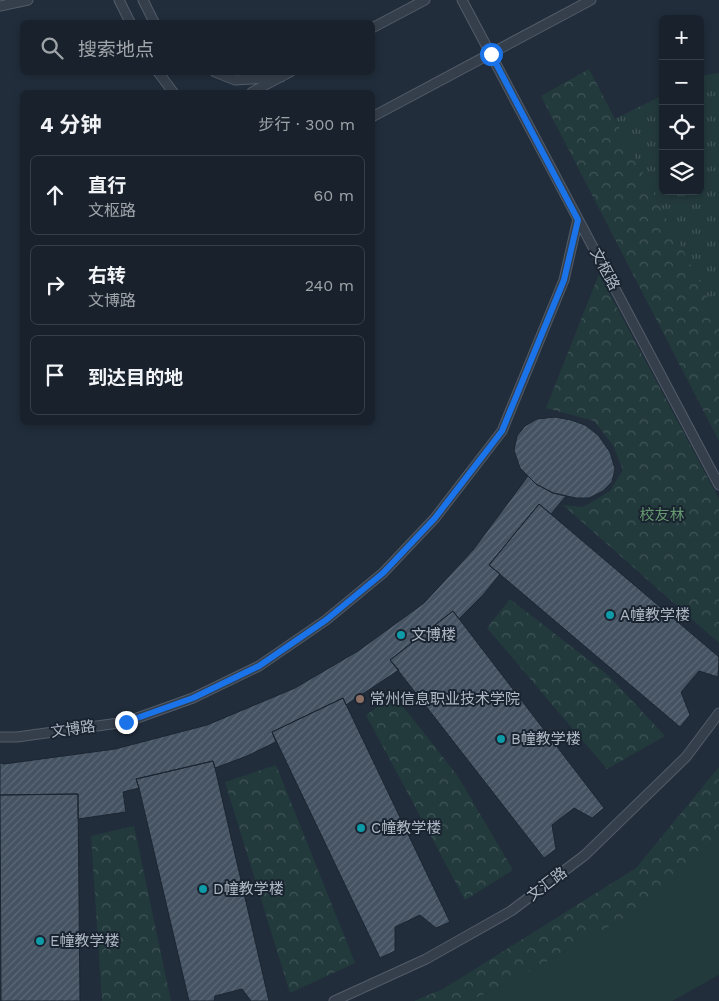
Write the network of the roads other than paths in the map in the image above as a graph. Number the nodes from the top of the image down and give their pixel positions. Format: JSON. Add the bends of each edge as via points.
{"nodes":[{"id":1,"x":28,"y":0,"type":"edge"},
{"id":2,"x":119,"y":0,"type":"edge"},
{"id":3,"x":143,"y":0,"type":"edge"},
{"id":4,"x":425,"y":0,"type":"edge"},
{"id":5,"x":462,"y":0,"type":"edge"},
{"id":6,"x":591,"y":0,"type":"edge"},
{"id":7,"x":0,"y":6,"type":"edge"},
{"id":8,"x":129,"y":20,"type":"edge"},
{"id":9,"x":153,"y":20,"type":"edge"},
{"id":10,"x":375,"y":26,"type":"edge"},
{"id":11,"x":491,"y":54,"type":"junction"},
{"id":12,"x":160,"y":75,"type":"edge"},
{"id":13,"x":222,"y":75,"type":"edge"},
{"id":14,"x":285,"y":75,"type":"edge"},
{"id":15,"x":281,"y":77,"type":"junction"},
{"id":16,"x":172,"y":90,"type":"edge"},
{"id":17,"x":256,"y":90,"type":"edge"},
{"id":18,"x":375,"y":115,"type":"edge"},
{"id":19,"x":578,"y":220,"type":"junction"},
{"id":20,"x":719,"y":485,"type":"edge"},
{"id":21,"x":719,"y":713,"type":"edge"},
{"id":22,"x":0,"y":737,"type":"edge"},
{"id":23,"x":334,"y":1001,"type":"edge"}],
"edges":[{"from":1,"to":7,"type":"lane"},
{"from":2,"to":8,"type":"lane"},
{"from":3,"to":9,"type":"lane"},
{"from":4,"to":10,"type":"lane"},
{"from":5,"to":11,"type":"lane","name":"文枢路"},
{"from":6,"to":11,"type":"lane"},
{"from":11,"to":18,"type":"lane"},
{"from":11,"to":19,"type":"lane","name":"文枢路"},
{"from":12,"to":16,"type":"lane"},
{"from":13,"to":15,"type":"lane","via":[[234,80]]},
{"from":14,"to":15,"type":"lane"},
{"from":15,"to":17,"type":"lane"},
{"from":19,"to":20,"type":"lane","name":"文枢路"},
{"from":19,"to":22,"type":"lane","name":"文博路","via":[[564,280],[502,431],[435,518],[383,573],[326,620],[259,666],[193,698],[126,722]]},
{"from":21,"to":23,"type":"lane","name":"文汇路","via":[[686,757],[584,855],[518,905],[426,959]]}]}
